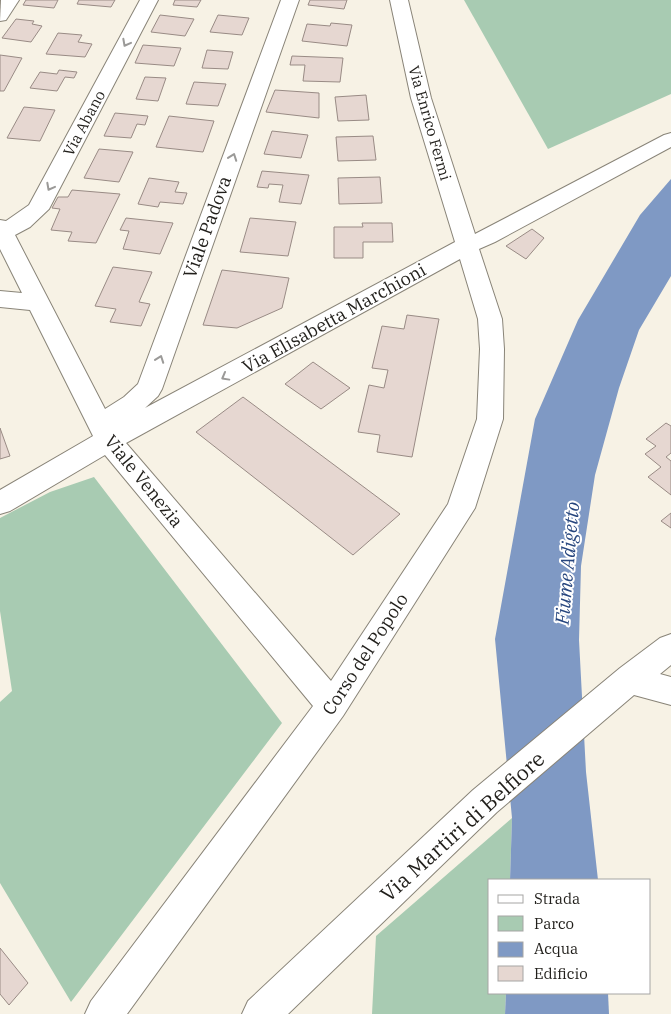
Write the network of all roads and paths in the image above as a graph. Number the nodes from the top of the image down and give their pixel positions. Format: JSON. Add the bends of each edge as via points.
{"nodes":[{"id":1,"x":10,"y":0,"type":"edge"},
{"id":2,"x":149,"y":0,"type":"edge"},
{"id":3,"x":290,"y":0,"type":"edge"},
{"id":4,"x":399,"y":0,"type":"edge"},
{"id":5,"x":0,"y":16,"type":"edge"},
{"id":6,"x":671,"y":139,"type":"edge"},
{"id":7,"x":2,"y":230,"type":"edge"},
{"id":8,"x":467,"y":245,"type":"junction"},
{"id":9,"x":0,"y":299,"type":"edge"},
{"id":10,"x":39,"y":304,"type":"junction"},
{"id":11,"x":149,"y":389,"type":"junction"},
{"id":12,"x":189,"y":397,"type":"junction"},
{"id":13,"x":108,"y":440,"type":"junction"},
{"id":14,"x":0,"y":503,"type":"edge"},
{"id":15,"x":671,"y":648,"type":"edge"},
{"id":16,"x":630,"y":680,"type":"junction"},
{"id":17,"x":671,"y":691,"type":"edge"},
{"id":18,"x":332,"y":706,"type":"junction"},
{"id":19,"x":104,"y":1014,"type":"edge"},
{"id":20,"x":261,"y":1014,"type":"edge"}],
"edges":[{"from":1,"to":5,"type":"street"},
{"from":2,"to":7,"type":"street","name":"Via Abano","one_way":true,"via":[[38,209],[22,222]]},
{"from":11,"to":3,"type":"street","name":"Viale Padova","one_way":true},
{"from":4,"to":8,"type":"street","name":"Via Enrico Fermi","via":[[421,98]]},
{"from":6,"to":8,"type":"street","name":"Via Elisabetta Marchioni"},
{"from":7,"to":10,"type":"street","name":"Viale Venezia"},
{"from":8,"to":12,"type":"street","name":"Via Elisabetta Marchioni","one_way":true},
{"from":8,"to":18,"type":"street","name":"Corso del Popolo","via":[[490,319],[490,419],[461,508]]},
{"from":9,"to":10,"type":"street"},
{"from":10,"to":13,"type":"street","name":"Viale Venezia"},
{"from":11,"to":12,"type":"street","via":[[156,396]]},
{"from":11,"to":13,"type":"street","name":"Viale Padova","via":[[113,416]]},
{"from":12,"to":13,"type":"street","name":"Via Elisabetta Marchioni"},
{"from":13,"to":14,"type":"street","name":"Via Elisabetta Marchioni"},
{"from":13,"to":18,"type":"street","name":"Viale Venezia"},
{"from":15,"to":16,"type":"street","name":"Via Martiri di Belfiore"},
{"from":16,"to":17,"type":"street"},
{"from":16,"to":20,"type":"street","name":"Via Martiri di Belfiore","via":[[485,801]]},
{"from":18,"to":19,"type":"street","name":"Corso del Popolo"}]}
